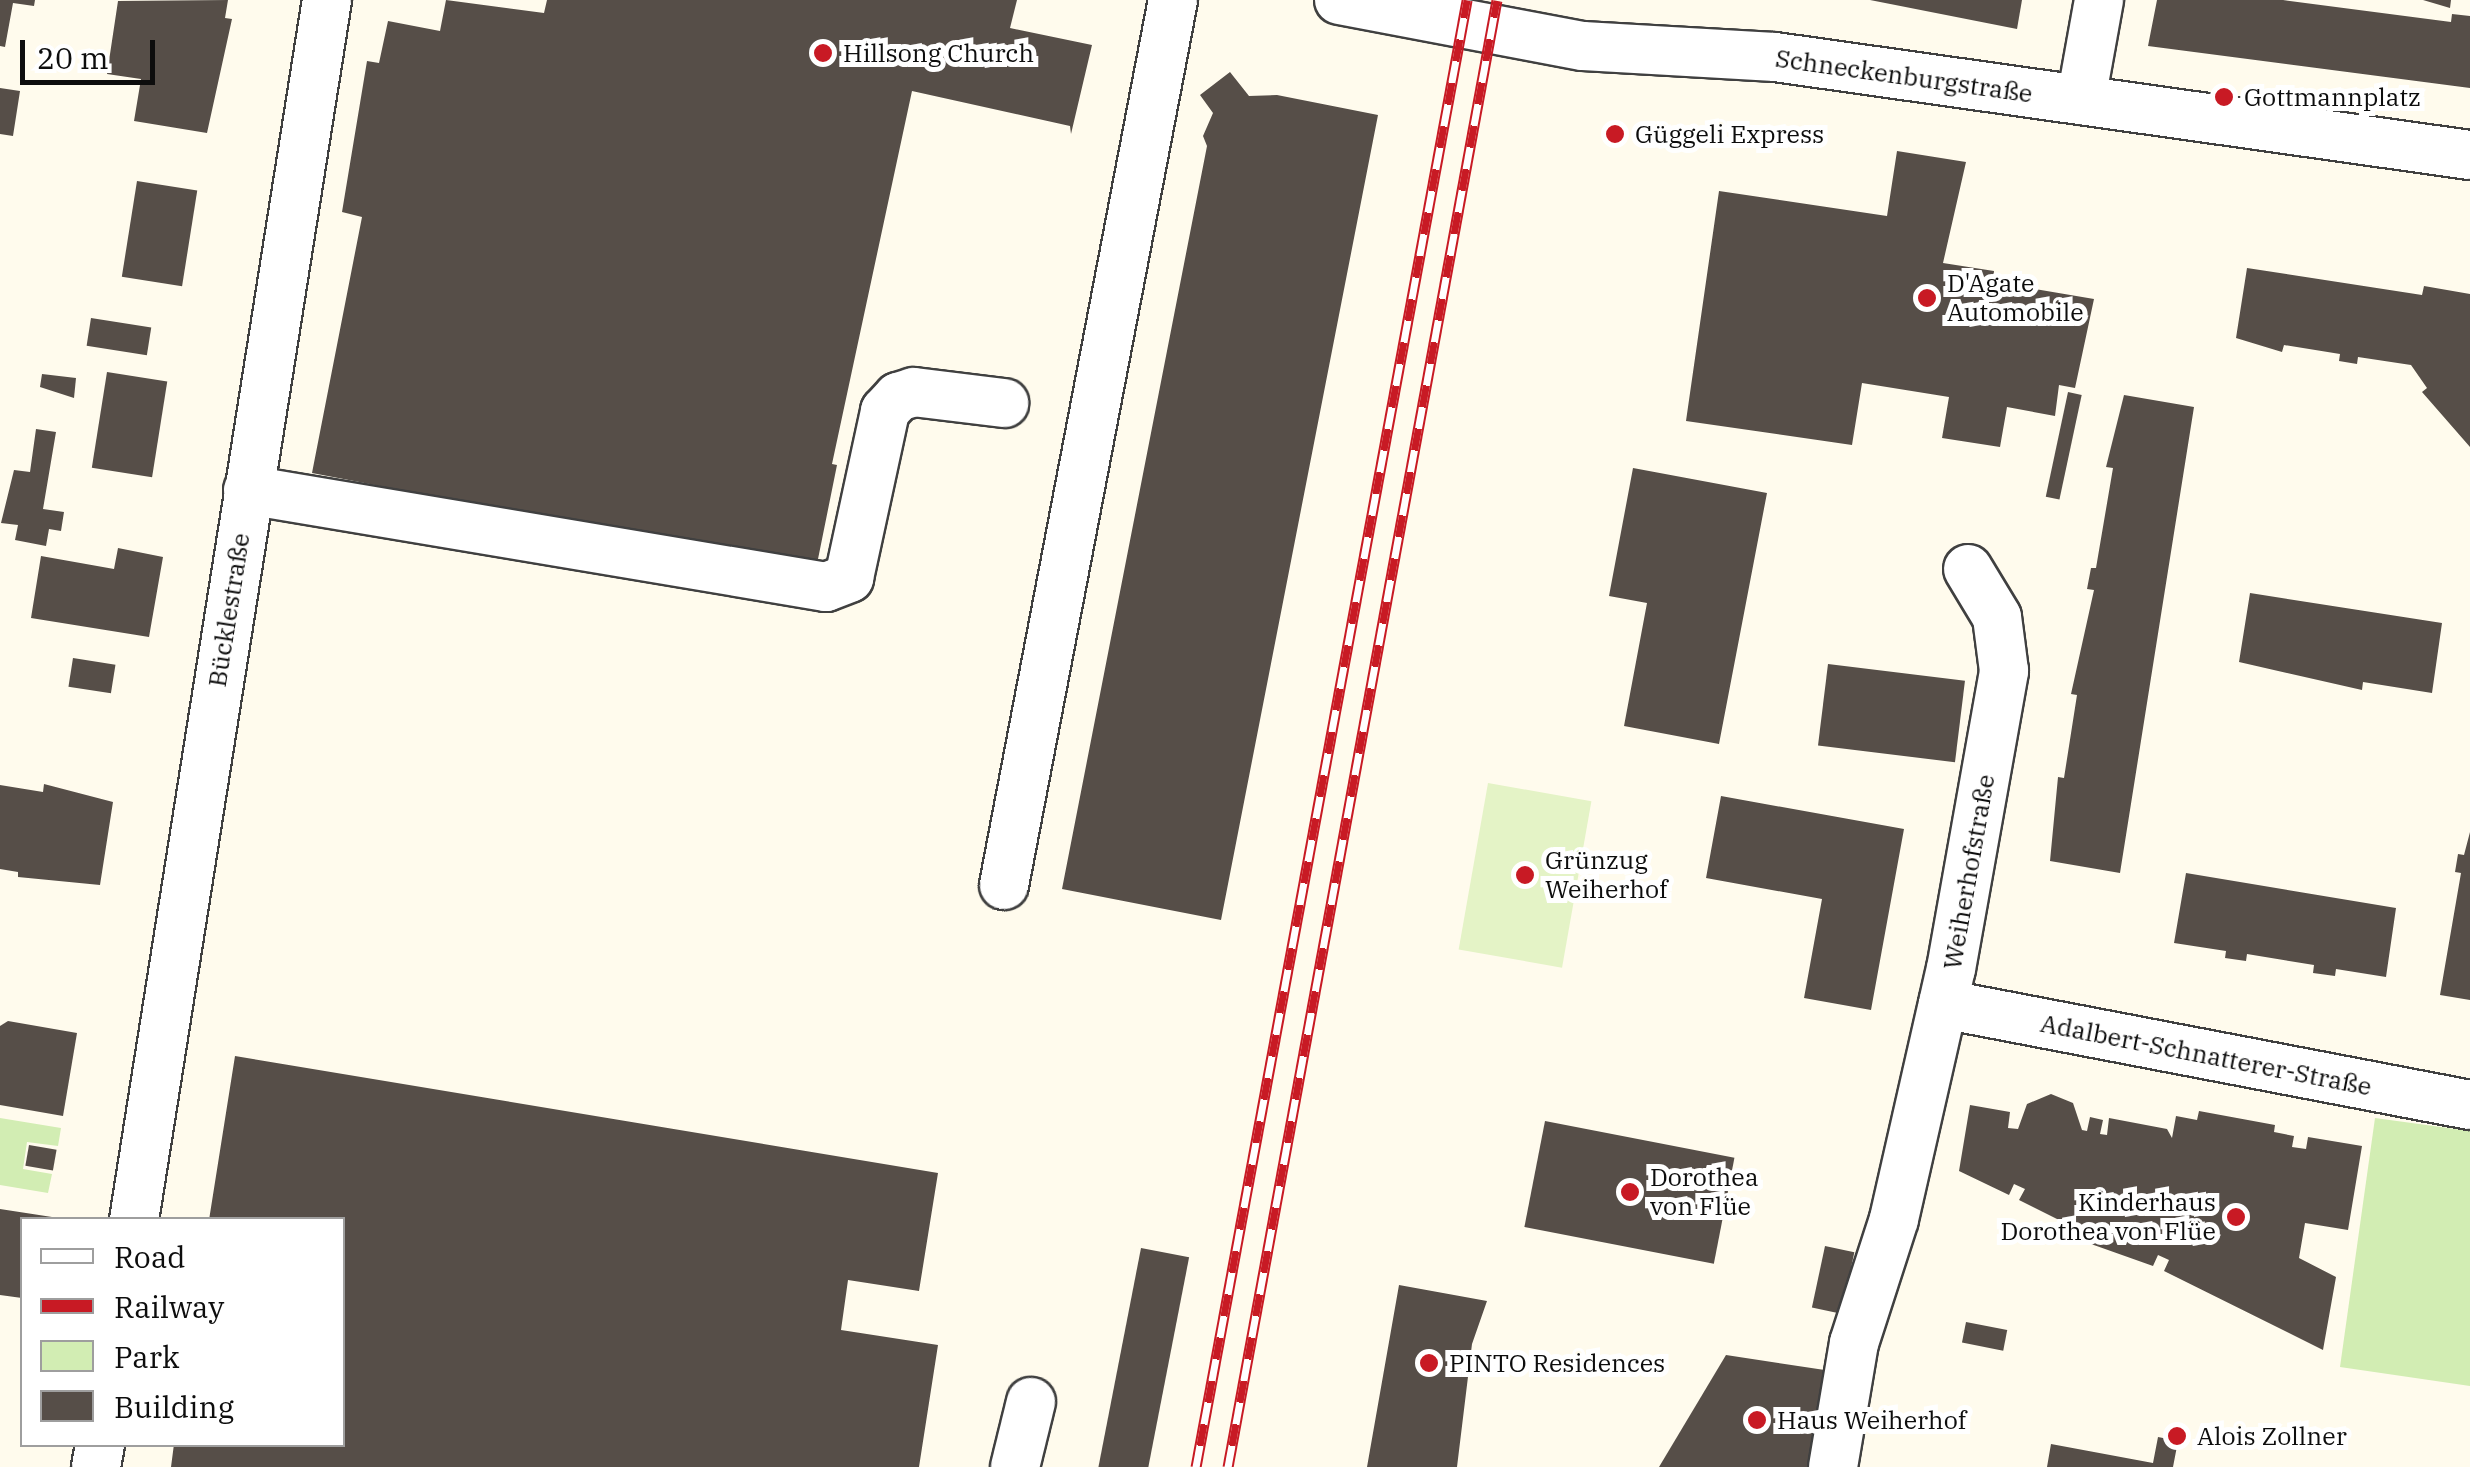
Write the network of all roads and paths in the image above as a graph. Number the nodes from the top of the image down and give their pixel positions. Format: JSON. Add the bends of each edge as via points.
{"nodes":[{"id":1,"x":327,"y":0,"type":"edge"},
{"id":2,"x":1173,"y":0,"type":"edge"},
{"id":3,"x":1339,"y":0,"type":"edge"},
{"id":4,"x":2099,"y":0,"type":"edge"},
{"id":5,"x":2080,"y":100,"type":"junction"},
{"id":6,"x":2470,"y":155,"type":"edge"},
{"id":7,"x":1004,"y":403,"type":"dead end"},
{"id":8,"x":248,"y":490,"type":"junction"},
{"id":9,"x":1968,"y":568,"type":"dead end"},
{"id":10,"x":1004,"y":885,"type":"dead end"},
{"id":11,"x":1943,"y":1004,"type":"junction"},
{"id":12,"x":2470,"y":1105,"type":"edge"},
{"id":13,"x":134,"y":1217,"type":"edge"},
{"id":14,"x":1031,"y":1402,"type":"dead end"},
{"id":15,"x":1015,"y":1467,"type":"edge"},
{"id":16,"x":1832,"y":1467,"type":"edge"}],
"edges":[{"from":1,"to":8,"type":"street","name":"Bücklestraße"},
{"from":2,"to":10,"type":"street"},
{"from":3,"to":5,"type":"street","name":"Schneckenburgstraße","via":[[1614,50],[1775,57]]},
{"from":4,"to":5,"type":"street"},
{"from":5,"to":6,"type":"street","name":"Schneckenburgstraße"},
{"from":7,"to":8,"type":"street","via":[[914,392],[885,411],[848,578],[826,587]]},
{"from":8,"to":13,"type":"street","name":"Bücklestraße"},
{"from":9,"to":11,"type":"street","name":"Weiherhofstraße","via":[[1996,617],[2004,670]]},
{"from":11,"to":12,"type":"street","name":"Adalbert-Schnatterer-Straße"},
{"from":11,"to":16,"type":"street","name":"Weiherhofstraße","via":[[1854,1344]]},
{"from":14,"to":15,"type":"street"}]}
